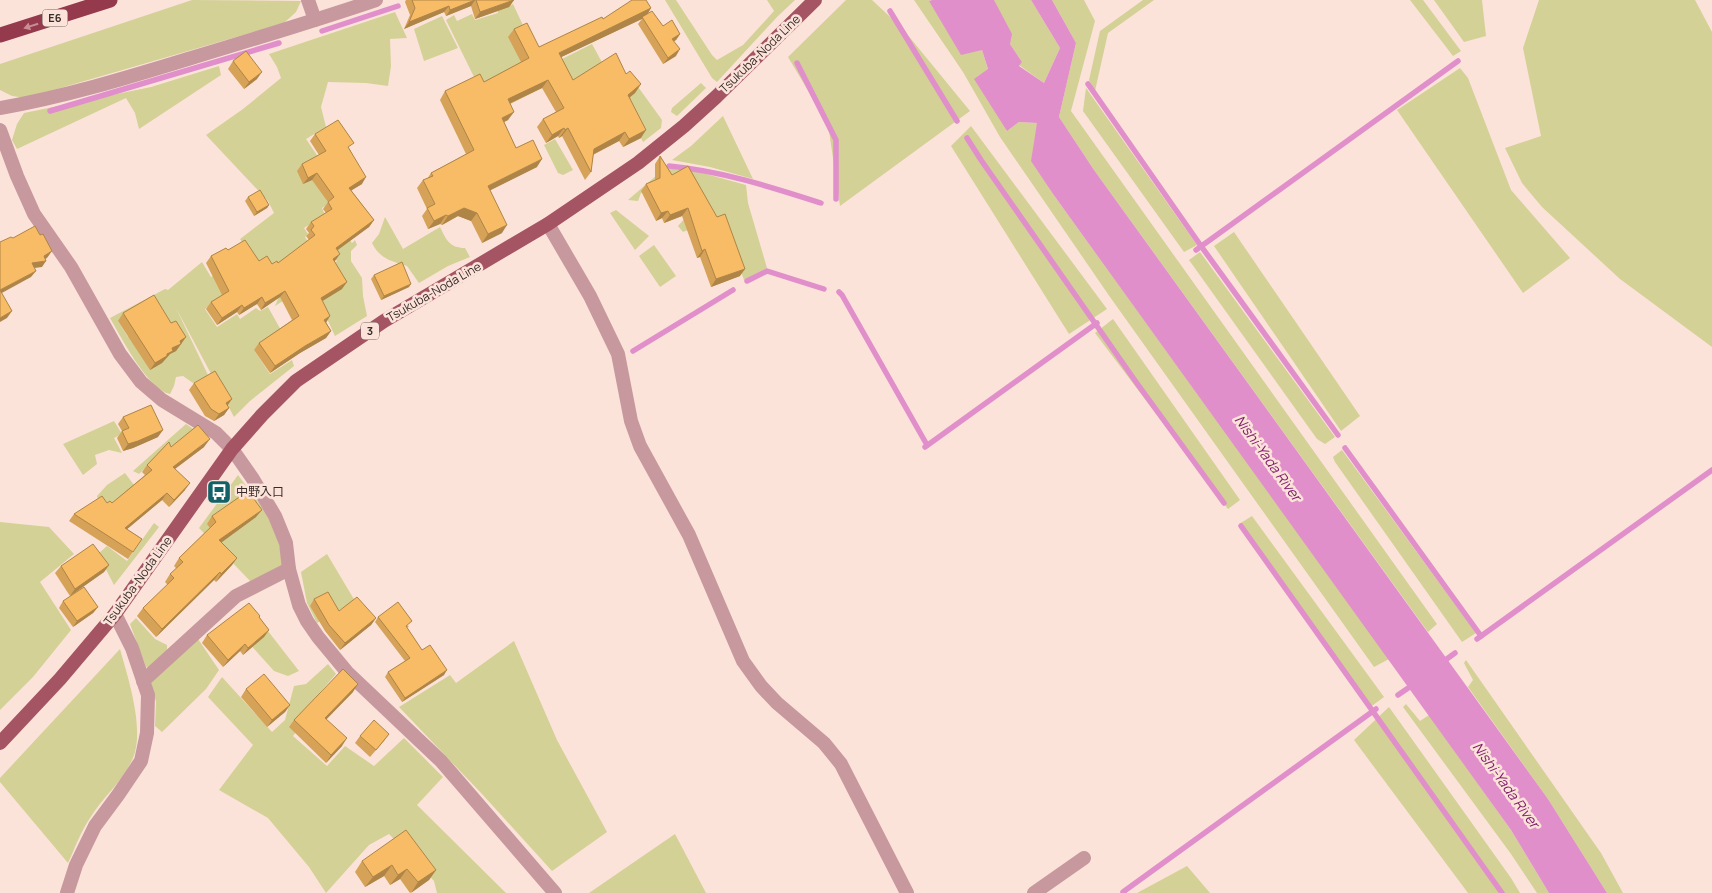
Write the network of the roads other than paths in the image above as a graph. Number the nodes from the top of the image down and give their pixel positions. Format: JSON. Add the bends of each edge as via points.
{"nodes":[{"id":1,"x":110,"y":0,"type":"edge"},
{"id":2,"x":308,"y":0,"type":"edge"},
{"id":3,"x":376,"y":0,"type":"edge"},
{"id":4,"x":815,"y":0,"type":"edge"},
{"id":5,"x":315,"y":20,"type":"junction"},
{"id":6,"x":0,"y":35,"type":"edge"},
{"id":7,"x":0,"y":108,"type":"edge"},
{"id":8,"x":0,"y":130,"type":"edge"},
{"id":9,"x":548,"y":224,"type":"junction"},
{"id":10,"x":232,"y":449,"type":"junction"},
{"id":11,"x":290,"y":569,"type":"junction"},
{"id":12,"x":115,"y":614,"type":"junction"},
{"id":13,"x":143,"y":681,"type":"junction"},
{"id":14,"x":0,"y":743,"type":"edge"},
{"id":15,"x":1084,"y":858,"type":"dead end"},
{"id":16,"x":67,"y":893,"type":"edge"},
{"id":17,"x":555,"y":893,"type":"edge"},
{"id":18,"x":907,"y":893,"type":"edge"},
{"id":19,"x":1034,"y":893,"type":"edge"}],
"edges":[{"from":1,"to":6,"type":"highway","number":"E6","one_way":true},
{"from":2,"to":5,"type":"street"},
{"from":3,"to":5,"type":"street"},
{"from":4,"to":9,"type":"main road","name":"Tsukuba-Noda Line","number":"3","via":[[684,126],[623,174]]},
{"from":5,"to":7,"type":"street","via":[[109,83]]},
{"from":8,"to":10,"type":"street","via":[[34,214],[71,267],[120,354],[141,382],[162,400],[216,433]]},
{"from":9,"to":10,"type":"main road","name":"Tsukuba-Noda Line","number":"3","via":[[384,321],[296,381]]},
{"from":9,"to":18,"type":"street","via":[[590,296],[618,354],[631,421],[640,446],[690,535],[743,661],[776,703],[824,744],[840,764]]},
{"from":10,"to":11,"type":"street","via":[[275,516],[286,543]]},
{"from":10,"to":12,"type":"main road","name":"Tsukuba-Noda Line","number":"3"},
{"from":11,"to":13,"type":"street","via":[[236,596]]},
{"from":11,"to":17,"type":"street","via":[[299,605],[331,654],[441,761]]},
{"from":12,"to":13,"type":"street","via":[[132,648]]},
{"from":12,"to":14,"type":"main road","name":"Tsukuba-Noda Line","number":"3"},
{"from":13,"to":16,"type":"street","via":[[148,695],[147,732],[141,761],[95,826]]},
{"from":15,"to":19,"type":"street"}]}
